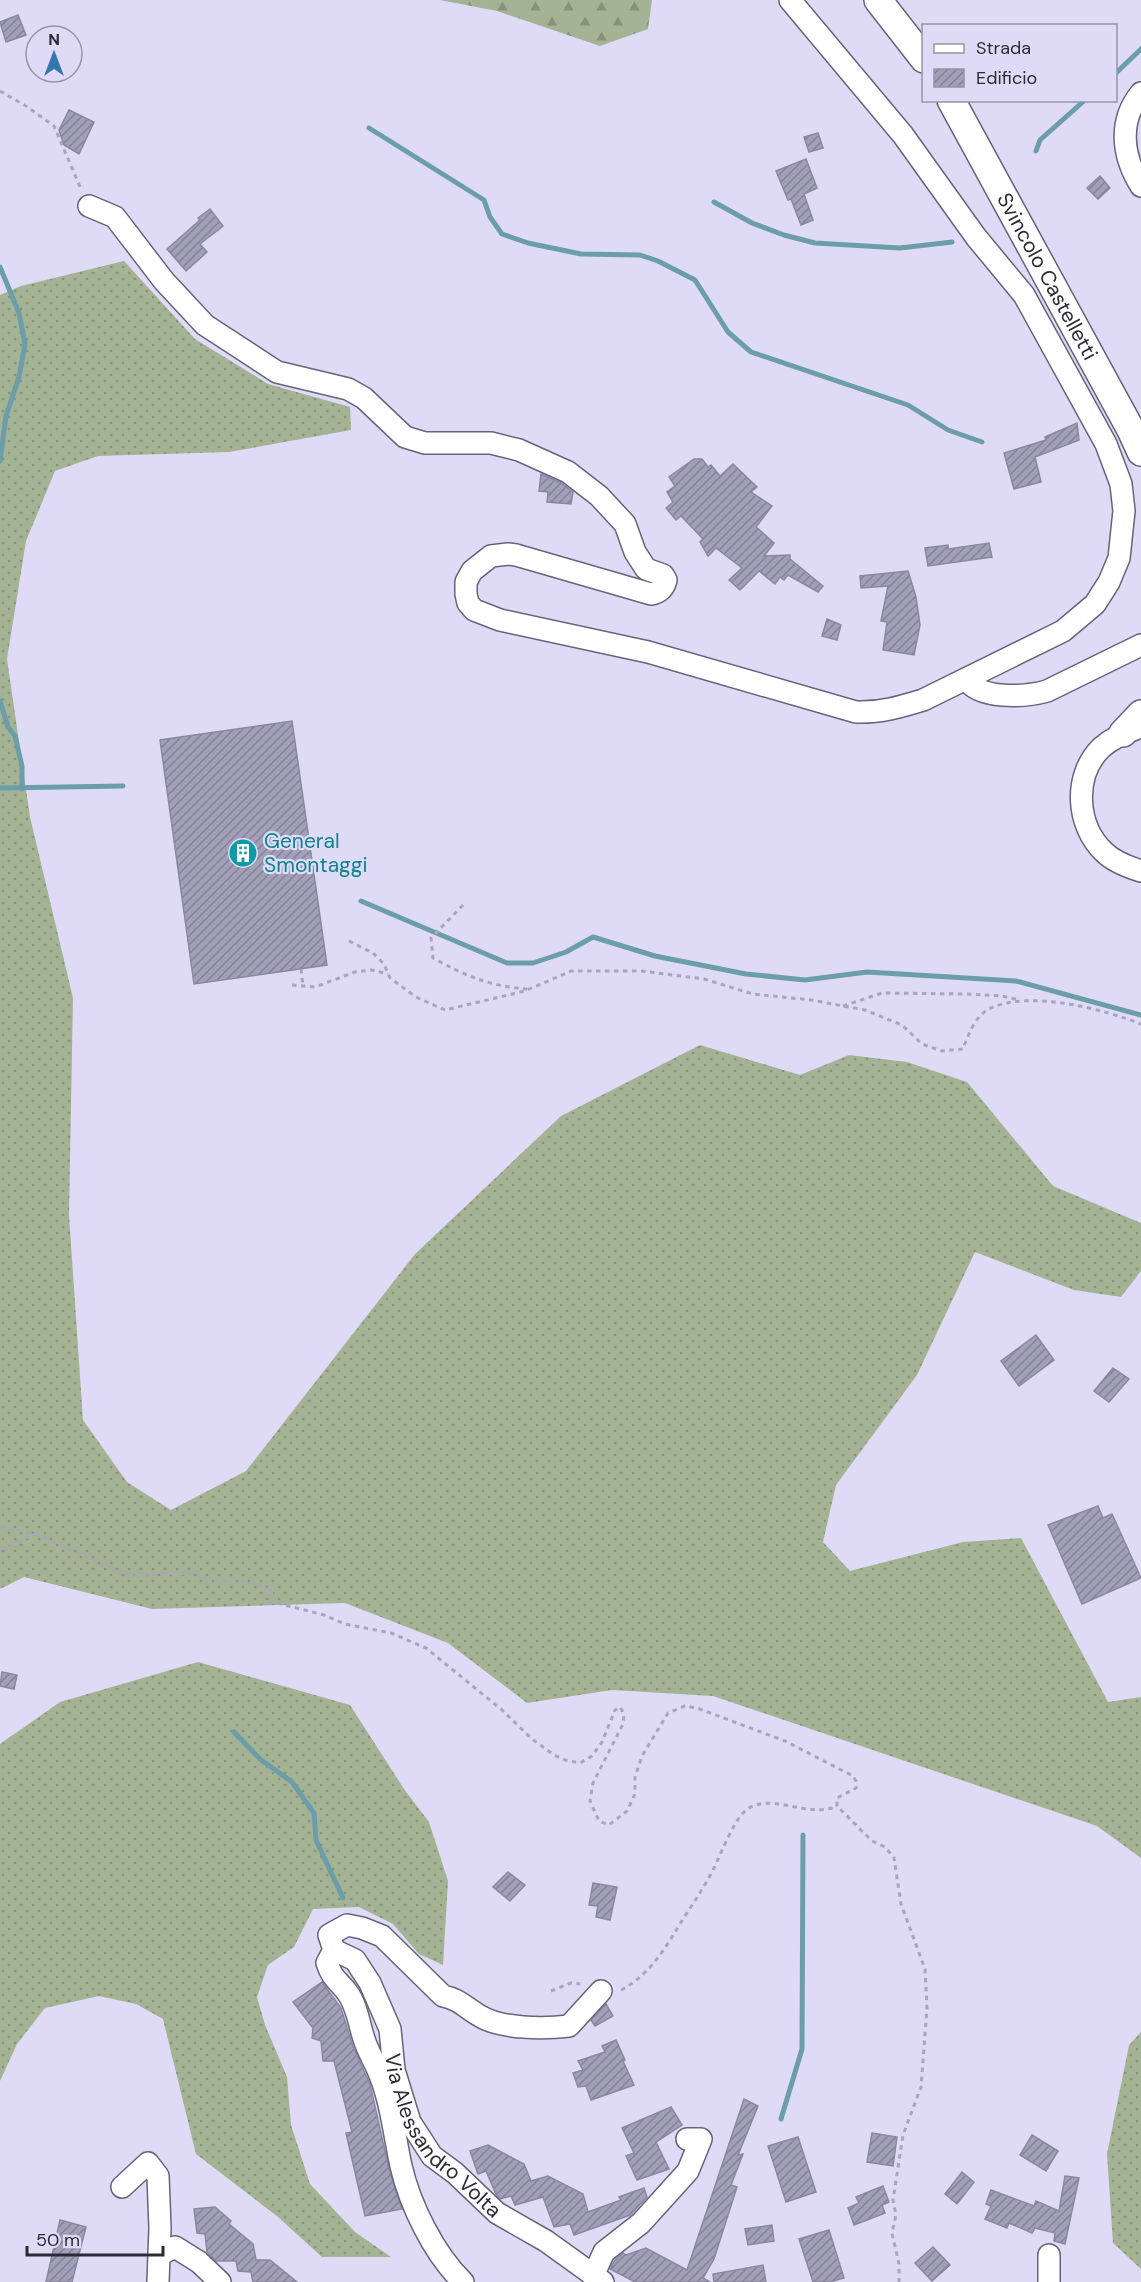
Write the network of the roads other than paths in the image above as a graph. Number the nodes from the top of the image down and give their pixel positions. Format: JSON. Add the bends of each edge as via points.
{"nodes":[{"id":1,"x":790,"y":0,"type":"edge"},
{"id":2,"x":878,"y":0,"type":"edge"},
{"id":3,"x":922,"y":56,"type":"edge"},
{"id":4,"x":1141,"y":93,"type":"edge"},
{"id":5,"x":952,"y":102,"type":"edge"},
{"id":6,"x":1140,"y":179,"type":"edge"},
{"id":7,"x":89,"y":206,"type":"road end"},
{"id":8,"x":1141,"y":452,"type":"edge"},
{"id":9,"x":1141,"y":645,"type":"edge"},
{"id":10,"x":966,"y":679,"type":"junction"},
{"id":11,"x":1135,"y":725,"type":"edge"},
{"id":12,"x":1141,"y":871,"type":"edge"},
{"id":13,"x":334,"y":1950,"type":"junction"},
{"id":14,"x":601,"y":1991,"type":"road end"},
{"id":15,"x":687,"y":2139,"type":"dead end"},
{"id":16,"x":122,"y":2187,"type":"dead end"},
{"id":17,"x":159,"y":2255,"type":"junction"},
{"id":18,"x":1049,"y":2255,"type":"dead end"},
{"id":19,"x":598,"y":2279,"type":"edge"},
{"id":20,"x":158,"y":2282,"type":"edge"},
{"id":21,"x":220,"y":2282,"type":"edge"},
{"id":22,"x":463,"y":2282,"type":"edge"},
{"id":23,"x":1049,"y":2282,"type":"edge"}],
"edges":[{"from":1,"to":10,"type":"street","via":[[903,135],[976,237],[1024,295],[1106,444],[1121,484],[1124,510],[1119,558],[1095,604],[1063,631]]},
{"from":2,"to":3,"type":"main road"},
{"from":4,"to":6,"type":"street","via":[[1133,103],[1124,135],[1126,150]]},
{"from":5,"to":8,"type":"main road","name":"Svincolo Castelletti"},
{"from":7,"to":10,"type":"street","via":[[115,217],[164,281],[205,325],[277,372],[348,389],[364,398],[405,437],[425,442],[491,443],[519,450],[568,472],[599,496],[625,524],[646,569],[666,580],[656,594],[651,594],[516,555],[499,554],[484,561],[466,582],[468,603],[474,610],[500,620],[648,652],[856,712],[876,713],[923,700]]},
{"from":9,"to":10,"type":"street","via":[[1034,694],[982,692]]},
{"from":11,"to":12,"type":"street","via":[[1101,749],[1088,768],[1081,790],[1082,813],[1090,835],[1104,853]]},
{"from":13,"to":14,"type":"street","via":[[329,1935],[347,1925],[382,1936],[443,1996],[455,1998],[495,2023],[569,2026]]},
{"from":13,"to":19,"type":"street","name":"Via Alessandro Volta","via":[[355,1960],[370,1983],[390,2029],[394,2070],[410,2122],[432,2156],[497,2213],[546,2241]]},
{"from":13,"to":22,"type":"street","via":[[327,1963],[332,1977],[347,1992],[378,2070],[401,2168],[417,2212],[433,2242]]},
{"from":15,"to":19,"type":"street","via":[[701,2139],[687,2171],[641,2223],[604,2252]]},
{"from":16,"to":17,"type":"street","via":[[148,2163],[158,2176]]},
{"from":17,"to":20,"type":"street"},
{"from":17,"to":21,"type":"street","via":[[175,2247]]},
{"from":18,"to":23,"type":"street"}]}
